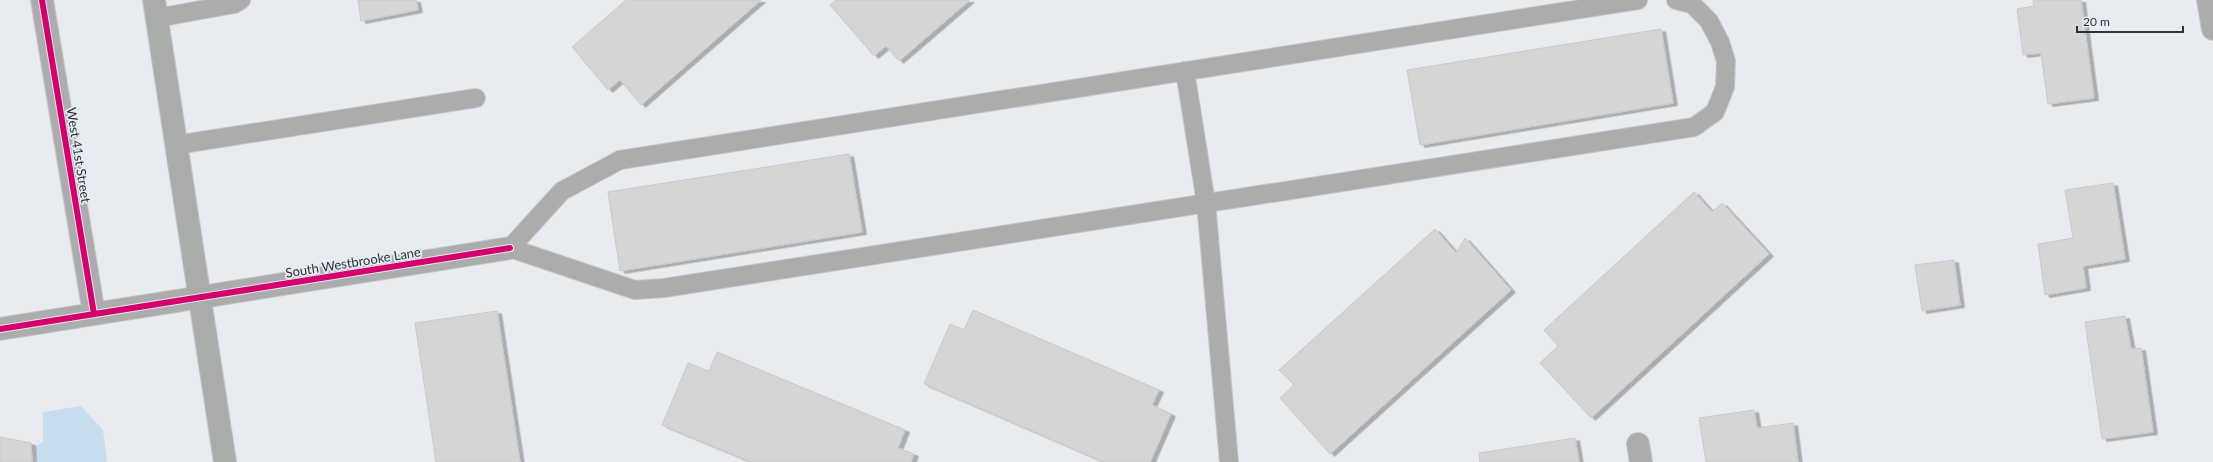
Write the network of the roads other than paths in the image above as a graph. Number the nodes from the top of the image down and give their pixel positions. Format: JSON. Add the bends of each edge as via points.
{"nodes":[{"id":1,"x":42,"y":0,"type":"edge"},
{"id":2,"x":241,"y":0,"type":"edge"},
{"id":3,"x":1638,"y":0,"type":"edge"},
{"id":4,"x":1676,"y":0,"type":"edge"},
{"id":5,"x":2208,"y":0,"type":"edge"},
{"id":6,"x":155,"y":9,"type":"edge"},
{"id":7,"x":2213,"y":29,"type":"edge"},
{"id":8,"x":1185,"y":71,"type":"junction"},
{"id":9,"x":476,"y":98,"type":"dead end"},
{"id":10,"x":176,"y":145,"type":"junction"},
{"id":11,"x":1206,"y":203,"type":"junction"},
{"id":12,"x":510,"y":248,"type":"junction"},
{"id":13,"x":199,"y":297,"type":"junction"},
{"id":14,"x":94,"y":314,"type":"junction"},
{"id":15,"x":0,"y":329,"type":"edge"},
{"id":16,"x":225,"y":462,"type":"edge"},
{"id":17,"x":1229,"y":462,"type":"edge"}],
"edges":[{"from":1,"to":14,"type":"street","name":"West 41st Street"},
{"from":2,"to":6,"type":"lane","via":[[234,4]]},
{"from":3,"to":8,"type":"lane"},
{"from":4,"to":11,"type":"lane","via":[[1692,4],[1709,21],[1726,61],[1724,87],[1716,112],[1694,127]]},
{"from":5,"to":7,"type":"street"},
{"from":6,"to":10,"type":"main road"},
{"from":8,"to":11,"type":"lane"},
{"from":8,"to":12,"type":"lane","via":[[620,160],[562,191]]},
{"from":9,"to":10,"type":"lane"},
{"from":10,"to":13,"type":"main road"},
{"from":11,"to":12,"type":"lane","via":[[672,287],[635,290]]},
{"from":11,"to":17,"type":"lane"},
{"from":12,"to":13,"type":"street","name":"South Westbrooke Lane"},
{"from":13,"to":14,"type":"street","name":"South Westbrooke Lane"},
{"from":13,"to":16,"type":"main road"},
{"from":14,"to":15,"type":"street","name":"South Westbrooke Lane"}]}
